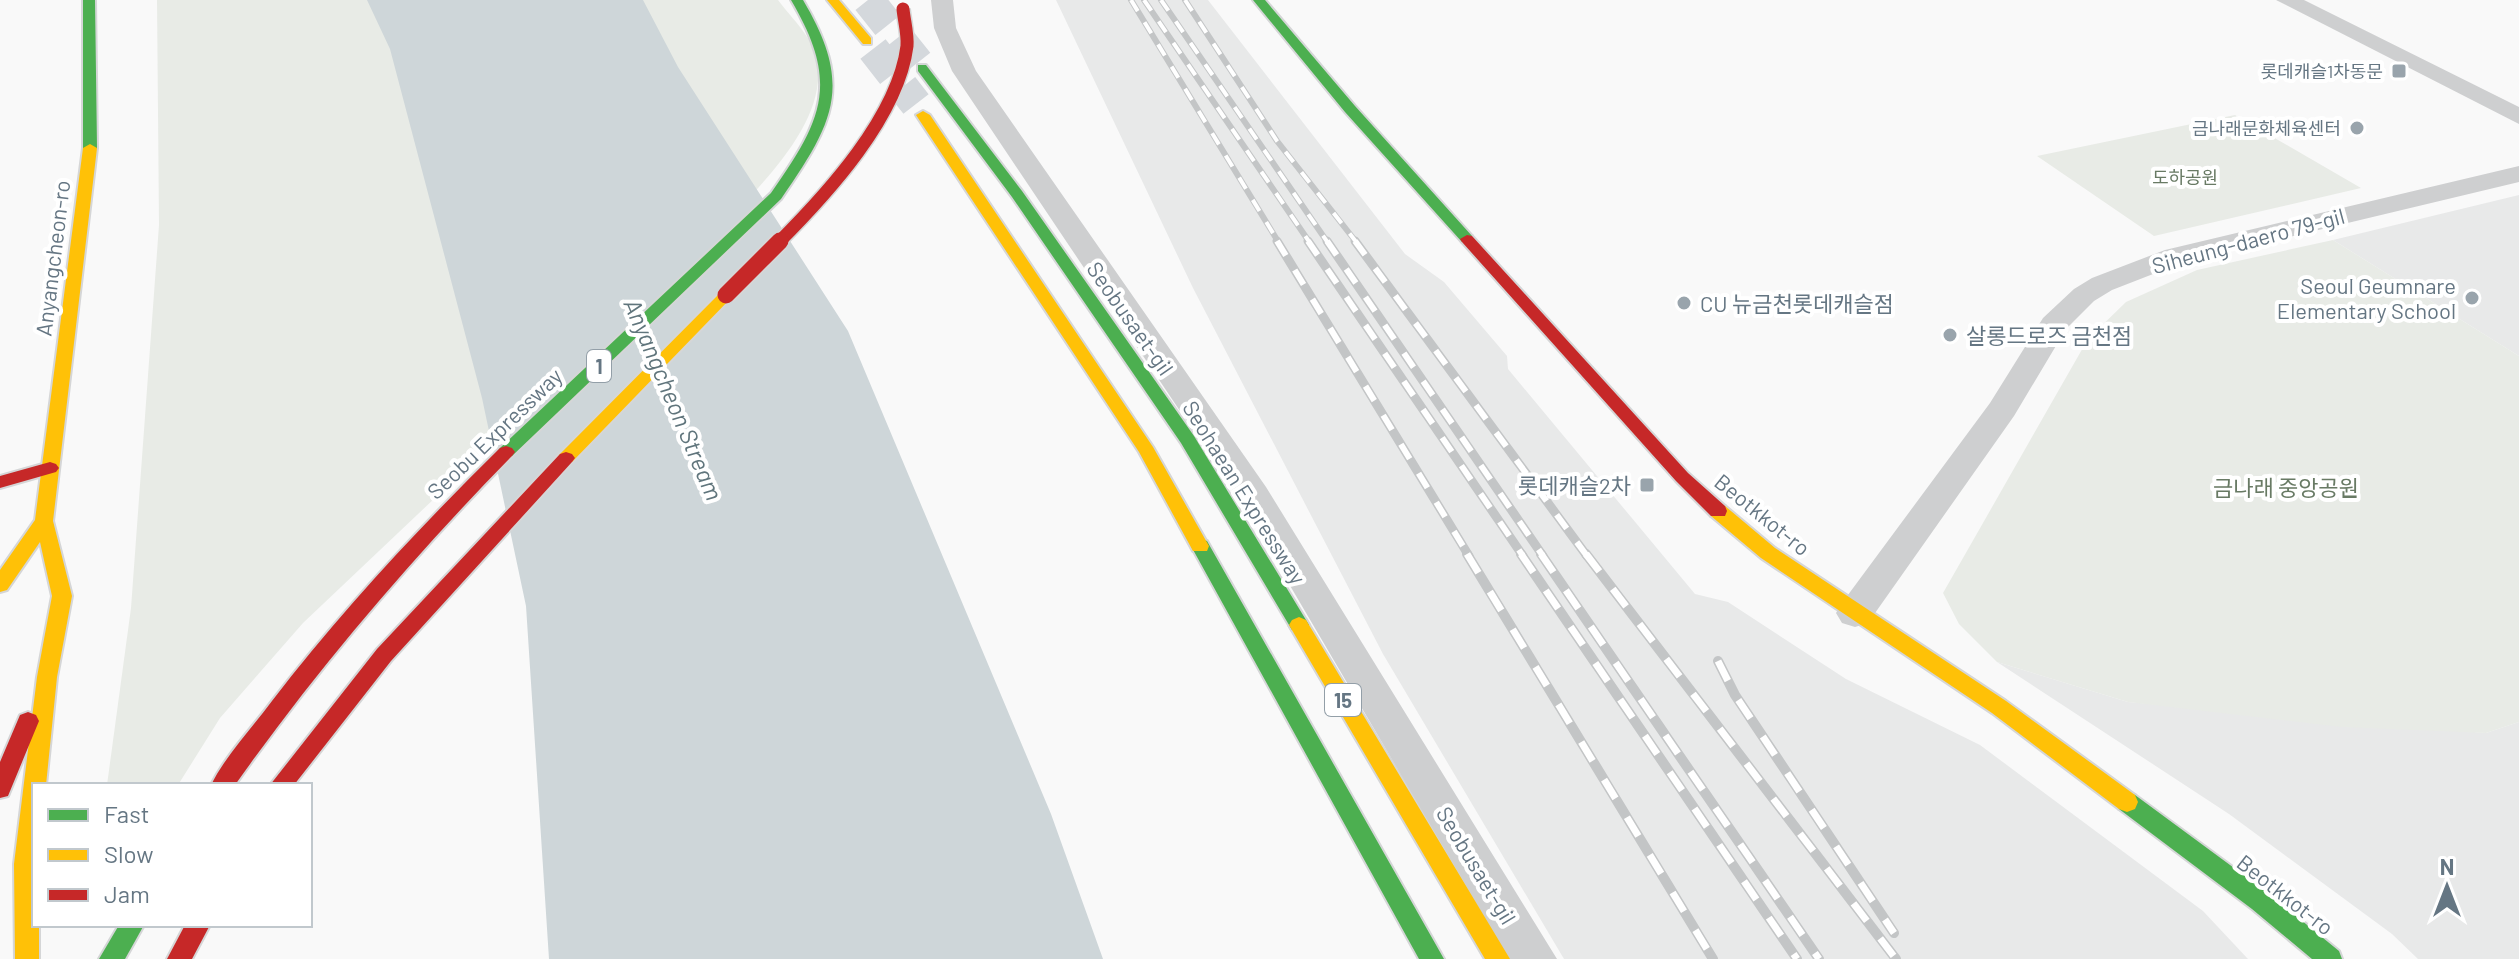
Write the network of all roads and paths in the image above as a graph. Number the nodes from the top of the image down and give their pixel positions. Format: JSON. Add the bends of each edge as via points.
{"nodes":[{"id":1,"x":89,"y":0,"type":"edge"},
{"id":2,"x":797,"y":0,"type":"edge"},
{"id":3,"x":833,"y":0,"type":"edge"},
{"id":4,"x":942,"y":0,"type":"edge"},
{"id":5,"x":1259,"y":0,"type":"edge"},
{"id":6,"x":2287,"y":0,"type":"edge"},
{"id":7,"x":902,"y":4,"type":"edge"},
{"id":8,"x":867,"y":41,"type":"tunnel mouth"},
{"id":9,"x":922,"y":68,"type":"tunnel mouth"},
{"id":10,"x":916,"y":104,"type":"tunnel mouth"},
{"id":11,"x":2519,"y":117,"type":"edge"},
{"id":12,"x":2519,"y":174,"type":"edge"},
{"id":13,"x":50,"y":468,"type":"junction"},
{"id":14,"x":0,"y":482,"type":"edge"},
{"id":15,"x":44,"y":521,"type":"junction"},
{"id":16,"x":0,"y":585,"type":"edge"},
{"id":17,"x":1855,"y":613,"type":"junction"},
{"id":18,"x":47,"y":677,"type":"junction"},
{"id":19,"x":35,"y":783,"type":"edge"},
{"id":20,"x":223,"y":783,"type":"edge"},
{"id":21,"x":282,"y":783,"type":"edge"},
{"id":22,"x":0,"y":789,"type":"edge"},
{"id":23,"x":32,"y":811,"type":"edge"},
{"id":24,"x":131,"y":927,"type":"edge"},
{"id":25,"x":197,"y":927,"type":"edge"},
{"id":26,"x":27,"y":959,"type":"edge"},
{"id":27,"x":111,"y":959,"type":"edge"},
{"id":28,"x":179,"y":959,"type":"edge"},
{"id":29,"x":1432,"y":959,"type":"edge"},
{"id":30,"x":1498,"y":959,"type":"edge"},
{"id":31,"x":1534,"y":959,"type":"edge"},
{"id":32,"x":2330,"y":959,"type":"edge"}],
"edges":[{"from":1,"to":13,"type":"main road","name":"Anyangcheon-ro","via":[[90,147]]},
{"from":2,"to":20,"type":"main road","name":"Seobu Expressway","number":"1","via":[[824,40],[831,86],[822,123],[794,173],[421,536],[328,641]]},
{"from":3,"to":8,"type":"main road"},
{"from":4,"to":31,"type":"street","name":"Seobusaet-gil","via":[[946,37],[964,71],[1254,495]]},
{"from":5,"to":17,"type":"main road","name":"Beotkkot-ro","via":[[1350,109],[1682,477],[1768,553]]},
{"from":6,"to":11,"type":"street"},
{"from":7,"to":21,"type":"main road","number":"1","bridge":true,"via":[[909,21],[903,59],[877,128],[850,168],[428,601],[341,703]]},
{"from":9,"to":30,"type":"main road","name":"Seohaean Expressway","number":"15","via":[[1188,440]]},
{"from":10,"to":29,"type":"main road","number":"15","via":[[1147,451]]},
{"from":12,"to":17,"type":"street","name":"Siheung-daero 79-gil","via":[[2175,256],[2084,295],[2054,324],[2003,409]]},
{"from":13,"to":14,"type":"main road"},
{"from":13,"to":15,"type":"main road","name":"Anyangcheon-ro"},
{"from":15,"to":16,"type":"main road","name":"Anyangcheon-ro"},
{"from":15,"to":18,"type":"main road","name":"Anyangcheon-ro","via":[[62,596]]},
{"from":17,"to":32,"type":"main road","name":"Beotkkot-ro","via":[[1999,707]]},
{"from":18,"to":19,"type":"main road","name":"Anyangcheon-ro"},
{"from":18,"to":22,"type":"main road"},
{"from":23,"to":26,"type":"main road","via":[[26,864]]},
{"from":24,"to":27,"type":"main road"},
{"from":25,"to":28,"type":"main road"}]}
